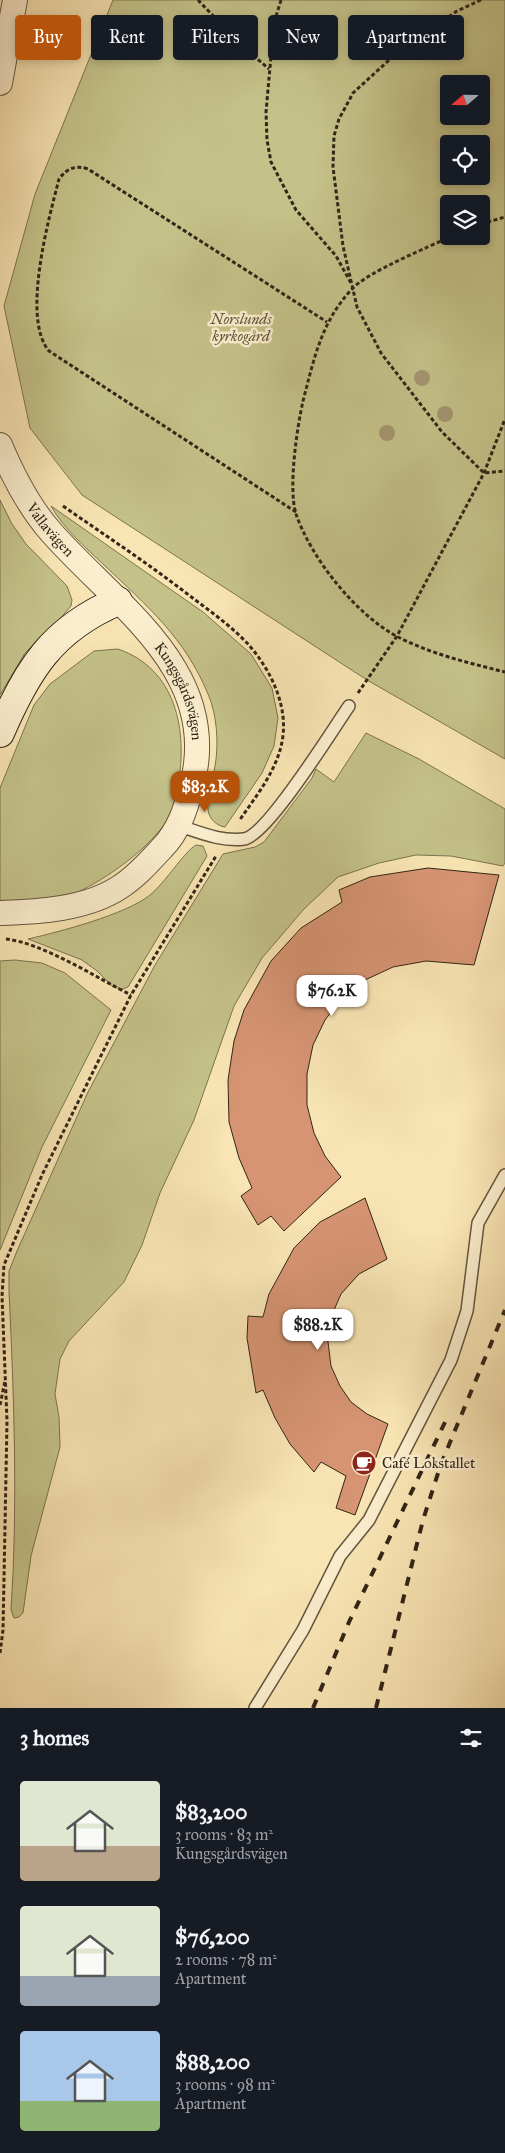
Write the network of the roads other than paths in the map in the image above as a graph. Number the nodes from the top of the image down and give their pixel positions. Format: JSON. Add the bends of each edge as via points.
{"nodes":[{"id":1,"x":15,"y":0,"type":"edge"},
{"id":2,"x":0,"y":83,"type":"edge"},
{"id":3,"x":0,"y":445,"type":"edge"},
{"id":4,"x":118,"y":601,"type":"junction"},
{"id":5,"x":349,"y":706,"type":"road end"},
{"id":6,"x":0,"y":733,"type":"edge"},
{"id":7,"x":177,"y":826,"type":"junction"},
{"id":8,"x":0,"y":913,"type":"edge"},
{"id":9,"x":505,"y":1175,"type":"edge"},
{"id":10,"x":255,"y":1708,"type":"edge"}],
"edges":[{"from":1,"to":2,"type":"street"},
{"from":3,"to":4,"type":"street","name":"Vallavägen","via":[[17,485],[50,532]]},
{"from":4,"to":6,"type":"main road","via":[[86,616],[45,651],[17,694]]},
{"from":4,"to":7,"type":"street","name":"Kungsgårdsvägen","via":[[174,666],[196,720],[199,747],[194,778],[185,812]]},
{"from":5,"to":7,"type":"lane","via":[[270,821],[246,839],[218,838]]},
{"from":7,"to":8,"type":"street","name":"Kungsgårdsvägen","via":[[168,842],[136,874],[112,892],[73,905]]},
{"from":9,"to":10,"type":"lane","via":[[478,1223],[467,1310],[451,1360],[368,1520],[340,1556],[303,1630]]}]}
